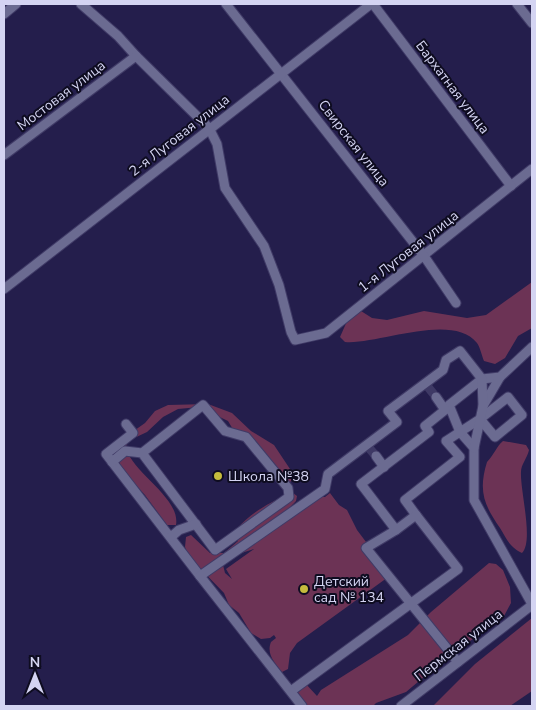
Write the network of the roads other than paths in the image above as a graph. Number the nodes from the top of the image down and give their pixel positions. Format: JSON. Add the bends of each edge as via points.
{"nodes":[{"id":1,"x":16,"y":4,"type":"edge"},
{"id":2,"x":81,"y":4,"type":"edge"},
{"id":3,"x":226,"y":4,"type":"edge"},
{"id":4,"x":372,"y":4,"type":"edge"},
{"id":5,"x":517,"y":4,"type":"edge"},
{"id":6,"x":4,"y":14,"type":"edge"},
{"id":7,"x":532,"y":23,"type":"edge"},
{"id":8,"x":136,"y":56,"type":"junction"},
{"id":9,"x":282,"y":74,"type":"junction"},
{"id":10,"x":209,"y":128,"type":"junction"},
{"id":11,"x":4,"y":155,"type":"edge"},
{"id":12,"x":532,"y":169,"type":"edge"},
{"id":13,"x":511,"y":186,"type":"junction"},
{"id":14,"x":424,"y":256,"type":"junction"},
{"id":15,"x":4,"y":289,"type":"edge"},
{"id":16,"x":456,"y":304,"type":"dead end"},
{"id":17,"x":532,"y":347,"type":"edge"},
{"id":18,"x":500,"y":377,"type":"junction"},
{"id":19,"x":482,"y":379,"type":"junction"},
{"id":20,"x":436,"y":398,"type":"tunnel mouth"},
{"id":21,"x":483,"y":406,"type":"junction"},
{"id":22,"x":480,"y":419,"type":"junction"},
{"id":23,"x":126,"y":424,"type":"dead end"},
{"id":24,"x":460,"y":432,"type":"junction"},
{"id":25,"x":474,"y":448,"type":"junction"},
{"id":26,"x":142,"y":453,"type":"junction"},
{"id":27,"x":376,"y":456,"type":"tunnel mouth"},
{"id":28,"x":112,"y":462,"type":"junction"},
{"id":29,"x":384,"y":467,"type":"junction"},
{"id":30,"x":416,"y":515,"type":"junction"},
{"id":31,"x":196,"y":524,"type":"junction"},
{"id":32,"x":396,"y":530,"type":"junction"},
{"id":33,"x":171,"y":537,"type":"junction"},
{"id":34,"x":200,"y":576,"type":"junction"},
{"id":35,"x":412,"y":603,"type":"junction"},
{"id":36,"x":532,"y":604,"type":"edge"},
{"id":37,"x":458,"y":662,"type":"junction"},
{"id":38,"x":291,"y":691,"type":"junction"},
{"id":39,"x":302,"y":706,"type":"edge"},
{"id":40,"x":401,"y":706,"type":"edge"}],
"edges":[{"from":1,"to":6,"type":"street"},
{"from":2,"to":8,"type":"street"},
{"from":3,"to":9,"type":"street","name":"Свирская улица"},
{"from":4,"to":9,"type":"street","name":"2-я Луговая улица"},
{"from":4,"to":13,"type":"street","name":"Бархатная улица"},
{"from":5,"to":7,"type":"street"},
{"from":8,"to":10,"type":"street"},
{"from":8,"to":11,"type":"street","name":"Мостовая улица"},
{"from":9,"to":10,"type":"street","name":"2-я Луговая улица"},
{"from":9,"to":14,"type":"street","name":"Свирская улица"},
{"from":10,"to":14,"type":"street","name":"1-я Луговая улица","via":[[217,144],[225,188],[264,246],[295,340],[326,333]]},
{"from":10,"to":15,"type":"street","name":"2-я Луговая улица"},
{"from":12,"to":13,"type":"street","name":"1-я Луговая улица"},
{"from":13,"to":14,"type":"street","name":"1-я Луговая улица"},
{"from":14,"to":16,"type":"street","name":"Свирская улица"},
{"from":17,"to":18,"type":"street"},
{"from":18,"to":19,"type":"street"},
{"from":18,"to":21,"type":"street"},
{"from":19,"to":21,"type":"street"},
{"from":19,"to":24,"type":"street","via":[[449,404]]},
{"from":19,"to":34,"type":"street","via":[[460,350],[446,360],[443,370],[426,385],[388,411],[397,422],[368,447],[328,474],[325,489]]},
{"from":20,"to":29,"type":"street","via":[[445,410],[425,426],[430,432]]},
{"from":21,"to":22,"type":"street"},
{"from":22,"to":22,"type":"street","via":[[508,397],[522,415],[495,437]]},
{"from":22,"to":24,"type":"street"},
{"from":22,"to":25,"type":"street"},
{"from":23,"to":28,"type":"street","via":[[133,433],[106,454]]},
{"from":24,"to":25,"type":"street"},
{"from":24,"to":30,"type":"street","via":[[446,441],[460,457],[404,500]]},
{"from":25,"to":36,"type":"street","via":[[474,500]]},
{"from":26,"to":28,"type":"street","via":[[125,451]]},
{"from":26,"to":31,"type":"street"},
{"from":26,"to":31,"type":"street","via":[[203,405],[225,431],[246,437],[288,488],[289,497],[215,550]]},
{"from":27,"to":29,"type":"street"},
{"from":28,"to":33,"type":"street"},
{"from":29,"to":32,"type":"street","via":[[361,484]]},
{"from":30,"to":32,"type":"street"},
{"from":30,"to":35,"type":"street","via":[[458,569]]},
{"from":31,"to":33,"type":"street","via":[[179,530]]},
{"from":32,"to":35,"type":"street","via":[[366,548]]},
{"from":33,"to":34,"type":"street"},
{"from":34,"to":38,"type":"street"},
{"from":35,"to":37,"type":"street"},
{"from":35,"to":38,"type":"street"},
{"from":36,"to":37,"type":"street","name":"Пермская улица"},
{"from":37,"to":40,"type":"street","name":"Пермская улица"},
{"from":38,"to":39,"type":"street"}]}
